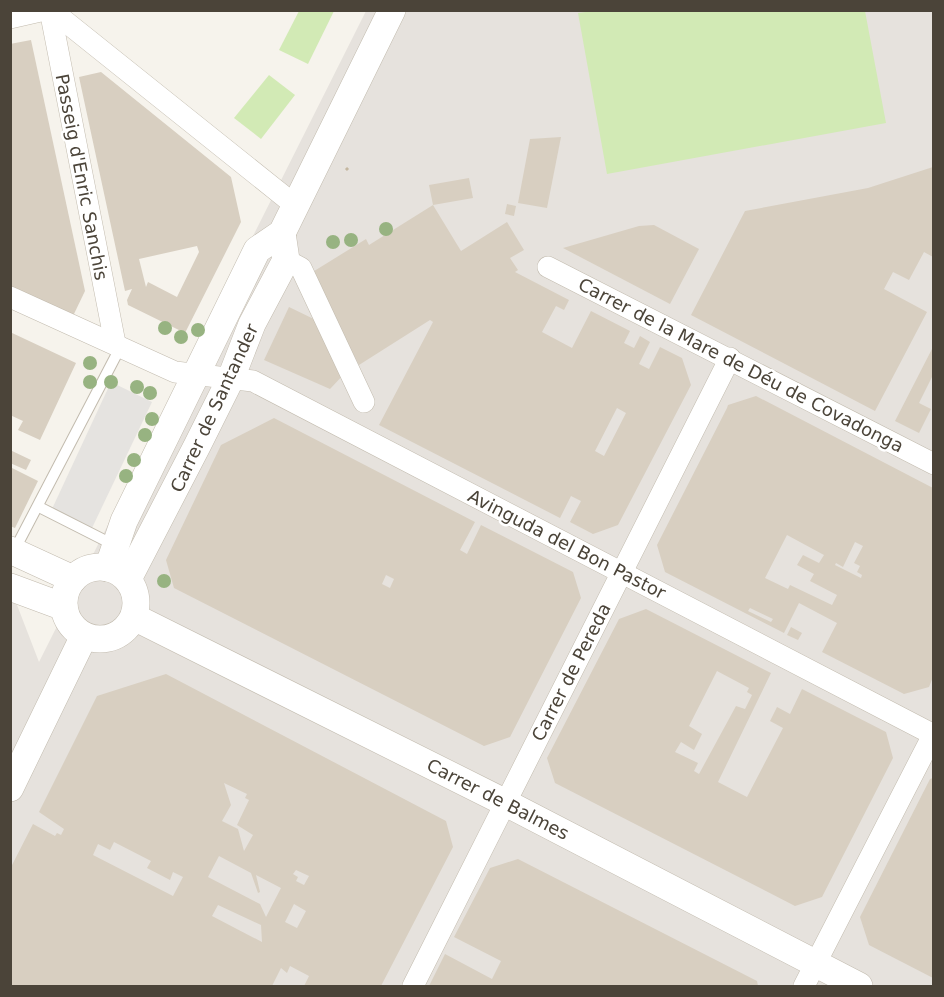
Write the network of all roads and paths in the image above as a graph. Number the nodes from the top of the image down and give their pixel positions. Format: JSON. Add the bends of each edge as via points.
{"nodes":[{"id":1,"x":45,"y":10,"type":"edge"},
{"id":2,"x":50,"y":10,"type":"edge"},
{"id":3,"x":392,"y":10,"type":"edge"},
{"id":4,"x":10,"y":18,"type":"edge"},
{"id":5,"x":296,"y":206,"type":"junction"},
{"id":6,"x":282,"y":233,"type":"junction"},
{"id":7,"x":286,"y":260,"type":"junction"},
{"id":8,"x":548,"y":267,"type":"dead end"},
{"id":9,"x":10,"y":297,"type":"edge"},
{"id":10,"x":118,"y":345,"type":"junction"},
{"id":11,"x":730,"y":358,"type":"junction"},
{"id":12,"x":194,"y":374,"type":"junction"},
{"id":13,"x":231,"y":378,"type":"junction"},
{"id":14,"x":364,"y":402,"type":"dead end"},
{"id":15,"x":933,"y":464,"type":"edge"},
{"id":16,"x":39,"y":507,"type":"junction"},
{"id":17,"x":12,"y":550,"type":"edge"},
{"id":18,"x":117,"y":564,"type":"junction"},
{"id":19,"x":622,"y":572,"type":"junction"},
{"id":20,"x":73,"y":579,"type":"junction"},
{"id":21,"x":10,"y":587,"type":"edge"},
{"id":22,"x":64,"y":607,"type":"junction"},
{"id":23,"x":134,"y":617,"type":"junction"},
{"id":24,"x":84,"y":636,"type":"junction"},
{"id":25,"x":933,"y":734,"type":"edge"},
{"id":26,"x":10,"y":788,"type":"edge"},
{"id":27,"x":504,"y":802,"type":"junction"},
{"id":28,"x":810,"y":975,"type":"edge"},
{"id":29,"x":413,"y":987,"type":"edge"},
{"id":30,"x":860,"y":987,"type":"edge"}],
"edges":[{"from":1,"to":4,"type":"street"},
{"from":2,"to":5,"type":"street"},
{"from":2,"to":10,"type":"street","name":"Passeig d'Enric Sanchis"},
{"from":3,"to":5,"type":"street","name":"Carrer de Santander"},
{"from":5,"to":6,"type":"street","name":"Carrer de Santander"},
{"from":6,"to":7,"type":"street"},
{"from":6,"to":12,"type":"street","name":"Carrer de Santander","via":[[257,250]]},
{"from":7,"to":13,"type":"street","name":"Carrer de Santander","via":[[252,324]]},
{"from":7,"to":14,"type":"street","via":[[301,268]]},
{"from":8,"to":11,"type":"street","name":"Carrer de la Mare de Déu de Covadonga"},
{"from":9,"to":10,"type":"street","name":"Avinguda del Bon Pastor"},
{"from":10,"to":12,"type":"street","name":"Avinguda del Bon Pastor","via":[[175,372]]},
{"from":10,"to":16,"type":"lane"},
{"from":11,"to":15,"type":"street","name":"Carrer de la Mare de Déu de Covadonga"},
{"from":11,"to":19,"type":"street","name":"Carrer de Pereda"},
{"from":12,"to":13,"type":"street","name":"Avinguda del Bon Pastor"},
{"from":12,"to":18,"type":"street","name":"Carrer de Santander"},
{"from":13,"to":18,"type":"street","name":"Carrer de Santander"},
{"from":13,"to":19,"type":"street","name":"Avinguda del Bon Pastor","via":[[253,381]]},
{"from":16,"to":17,"type":"lane"},
{"from":16,"to":18,"type":"lane"},
{"from":17,"to":20,"type":"street"},
{"from":18,"to":20,"type":"street","via":[[89,569]]},
{"from":18,"to":23,"type":"street","via":[[136,598]]},
{"from":19,"to":25,"type":"street","name":"Avinguda del Bon Pastor"},
{"from":19,"to":27,"type":"street","name":"Carrer de Pereda"},
{"from":20,"to":22,"type":"street","via":[[64,597]]},
{"from":21,"to":22,"type":"street"},
{"from":22,"to":24,"type":"street","via":[[72,626]]},
{"from":23,"to":24,"type":"street","via":[[128,627],[108,639]]},
{"from":23,"to":27,"type":"street","name":"Carrer de Balmes"},
{"from":24,"to":26,"type":"street"},
{"from":25,"to":28,"type":"street"},
{"from":27,"to":28,"type":"street","name":"Carrer de Balmes"},
{"from":27,"to":29,"type":"street","name":"Carrer de Pereda"},
{"from":28,"to":30,"type":"street","name":"Carrer de Balmes"}]}
